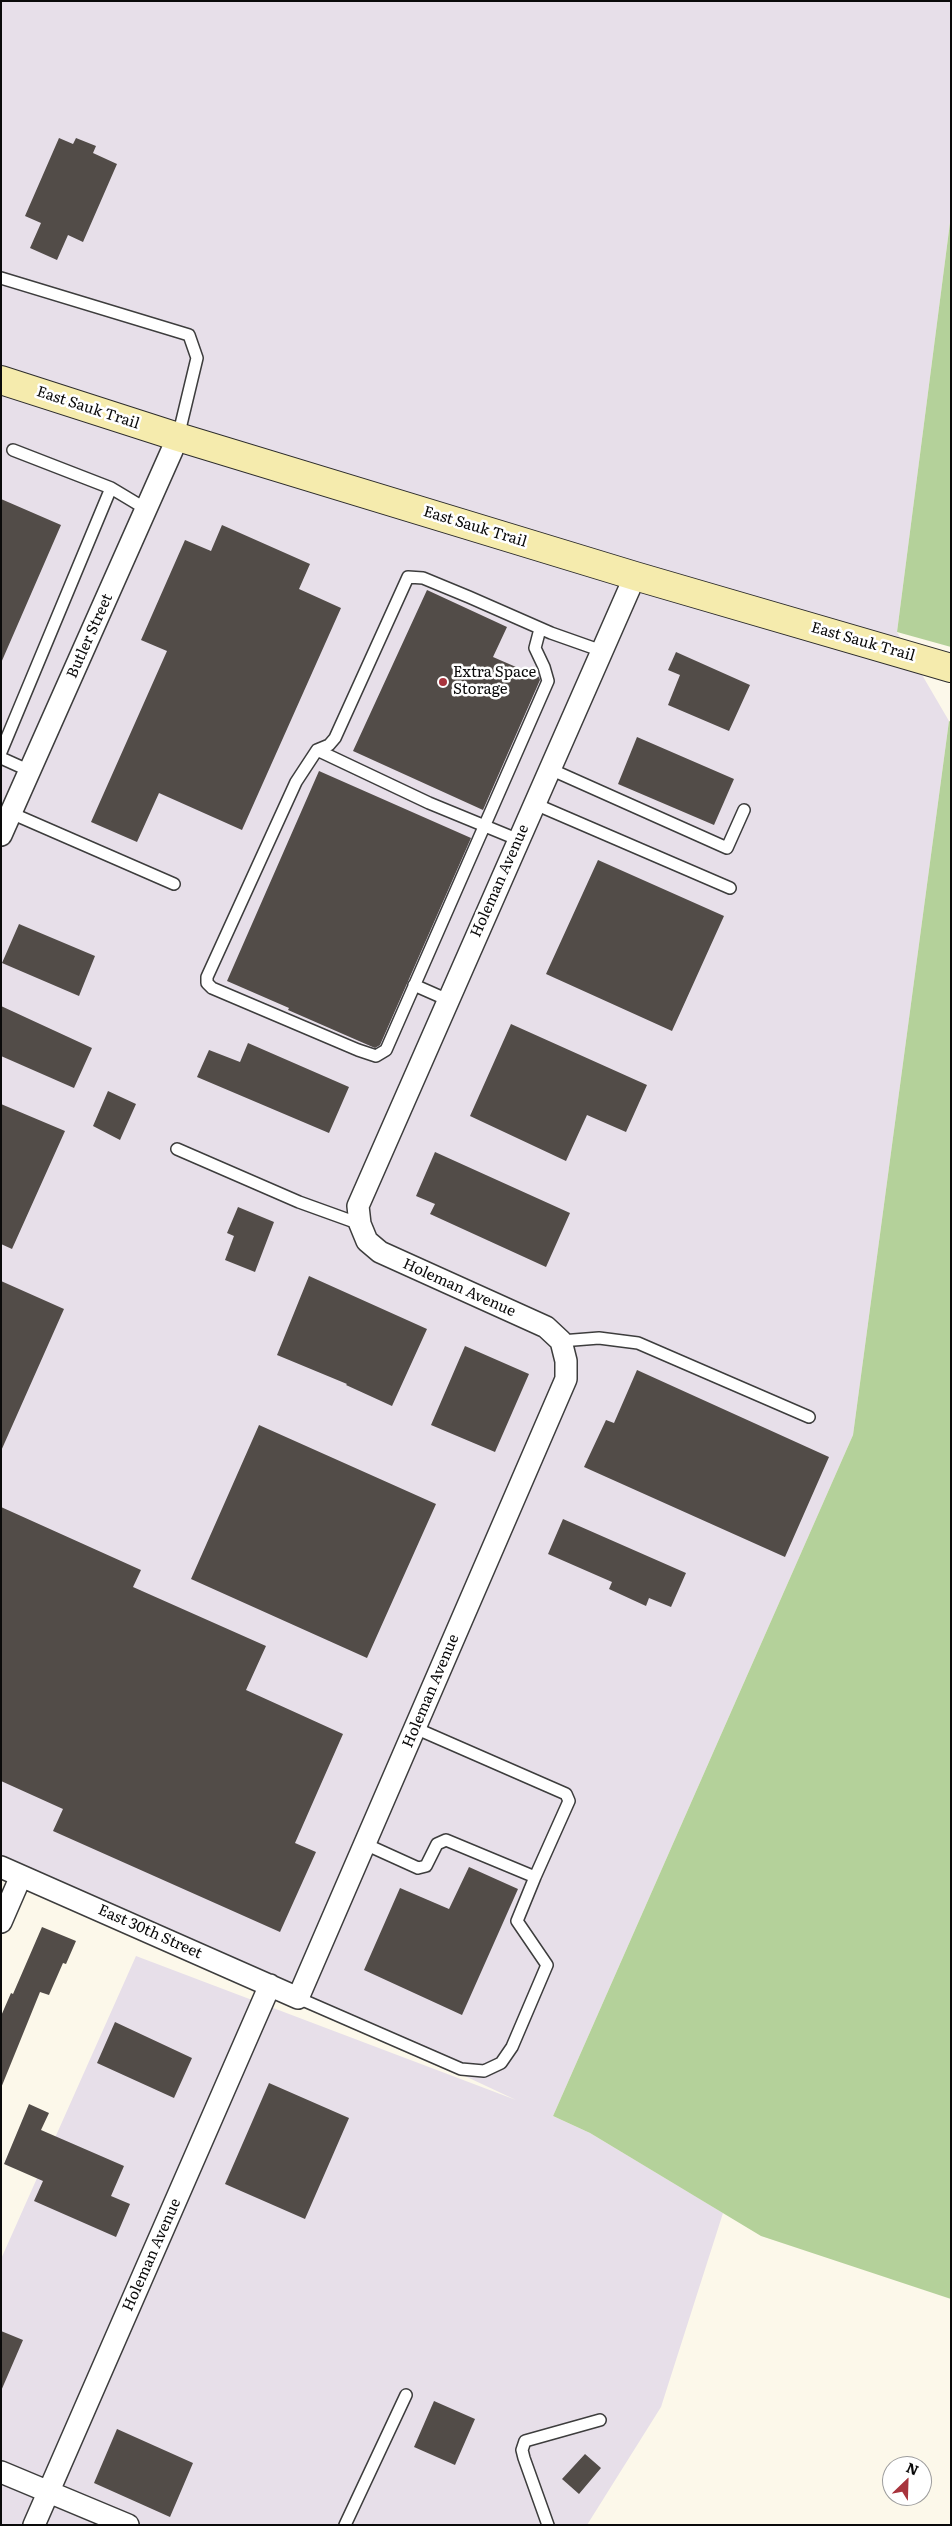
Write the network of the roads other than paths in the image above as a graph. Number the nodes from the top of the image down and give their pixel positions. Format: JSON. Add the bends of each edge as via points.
{"nodes":[{"id":1,"x":1,"y":278,"type":"edge"},
{"id":2,"x":1,"y":380,"type":"edge"},
{"id":3,"x":178,"y":437,"type":"junction"},
{"id":4,"x":13,"y":450,"type":"dead end"},
{"id":5,"x":111,"y":488,"type":"junction"},
{"id":6,"x":146,"y":509,"type":"junction"},
{"id":7,"x":635,"y":576,"type":"junction"},
{"id":8,"x":540,"y":628,"type":"junction"},
{"id":9,"x":602,"y":651,"type":"junction"},
{"id":10,"x":951,"y":668,"type":"edge"},
{"id":11,"x":317,"y":750,"type":"junction"},
{"id":12,"x":2,"y":760,"type":"edge"},
{"id":13,"x":550,"y":769,"type":"junction"},
{"id":14,"x":30,"y":771,"type":"junction"},
{"id":15,"x":535,"y":804,"type":"junction"},
{"id":16,"x":9,"y":808,"type":"edge"},
{"id":17,"x":744,"y":810,"type":"dead end"},
{"id":18,"x":483,"y":826,"type":"junction"},
{"id":19,"x":1,"y":835,"type":"edge"},
{"id":20,"x":519,"y":840,"type":"junction"},
{"id":21,"x":174,"y":884,"type":"dead end"},
{"id":22,"x":730,"y":888,"type":"dead end"},
{"id":23,"x":414,"y":984,"type":"junction"},
{"id":24,"x":448,"y":1000,"type":"junction"},
{"id":25,"x":177,"y":1149,"type":"dead end"},
{"id":26,"x":360,"y":1224,"type":"junction"},
{"id":27,"x":561,"y":1341,"type":"junction"},
{"id":28,"x":809,"y":1417,"type":"dead end"},
{"id":29,"x":415,"y":1728,"type":"junction"},
{"id":30,"x":364,"y":1844,"type":"junction"},
{"id":31,"x":1,"y":1867,"type":"edge"},
{"id":32,"x":22,"y":1876,"type":"junction"},
{"id":33,"x":535,"y":1877,"type":"junction"},
{"id":34,"x":1,"y":1922,"type":"edge"},
{"id":35,"x":270,"y":1985,"type":"junction"},
{"id":36,"x":298,"y":1998,"type":"junction"},
{"id":37,"x":406,"y":2396,"type":"dead end"},
{"id":38,"x":600,"y":2420,"type":"dead end"},
{"id":39,"x":1,"y":2472,"type":"edge"},
{"id":40,"x":48,"y":2492,"type":"junction"},
{"id":41,"x":34,"y":2525,"type":"edge"},
{"id":42,"x":128,"y":2525,"type":"edge"},
{"id":43,"x":345,"y":2525,"type":"edge"},
{"id":44,"x":548,"y":2525,"type":"edge"}],
"edges":[{"from":1,"to":3,"type":"lane","via":[[189,335],[197,358]]},
{"from":2,"to":3,"type":"main road","name":"East Sauk Trail"},
{"from":3,"to":6,"type":"street","name":"Butler Street"},
{"from":3,"to":7,"type":"main road","name":"East Sauk Trail"},
{"from":4,"to":5,"type":"lane"},
{"from":5,"to":6,"type":"lane"},
{"from":5,"to":12,"type":"lane"},
{"from":6,"to":14,"type":"street","name":"Butler Street"},
{"from":7,"to":9,"type":"street","name":"Holeman Avenue"},
{"from":7,"to":10,"type":"main road","name":"East Sauk Trail"},
{"from":8,"to":9,"type":"lane"},
{"from":8,"to":11,"type":"lane","via":[[423,578],[408,577],[335,738]]},
{"from":8,"to":18,"type":"lane","via":[[535,648],[548,681]]},
{"from":9,"to":13,"type":"street","name":"Holeman Avenue"},
{"from":11,"to":18,"type":"lane"},
{"from":11,"to":23,"type":"lane","via":[[296,782],[207,983],[331,1040],[376,1056],[386,1050]]},
{"from":12,"to":14,"type":"lane"},
{"from":13,"to":15,"type":"street","name":"Holeman Avenue"},
{"from":13,"to":17,"type":"lane","via":[[727,848]]},
{"from":14,"to":16,"type":"street","name":"Butler Street"},
{"from":15,"to":20,"type":"street","name":"Holeman Avenue"},
{"from":15,"to":22,"type":"lane"},
{"from":16,"to":19,"type":"street","name":"Butler Street"},
{"from":16,"to":21,"type":"lane"},
{"from":18,"to":20,"type":"lane"},
{"from":18,"to":23,"type":"lane"},
{"from":20,"to":24,"type":"street","name":"Holeman Avenue"},
{"from":23,"to":24,"type":"lane"},
{"from":24,"to":26,"type":"street","name":"Holeman Avenue","via":[[358,1206]]},
{"from":25,"to":26,"type":"lane","via":[[298,1202]]},
{"from":26,"to":27,"type":"street","name":"Holeman Avenue","via":[[367,1241],[380,1252],[546,1327]]},
{"from":27,"to":28,"type":"lane","via":[[599,1338],[638,1343]]},
{"from":27,"to":29,"type":"street","name":"Holeman Avenue","via":[[566,1379]]},
{"from":29,"to":30,"type":"street","name":"Holeman Avenue"},
{"from":29,"to":33,"type":"lane","via":[[566,1794],[569,1801]]},
{"from":30,"to":33,"type":"lane","via":[[418,1868],[426,1866],[437,1844],[446,1840]]},
{"from":30,"to":36,"type":"street","name":"Holeman Avenue"},
{"from":31,"to":32,"type":"street","name":"East 30th Street"},
{"from":32,"to":34,"type":"street"},
{"from":32,"to":35,"type":"street","name":"East 30th Street"},
{"from":33,"to":36,"type":"lane","via":[[517,1921],[547,1965],[512,2047],[501,2063],[484,2071],[461,2069]]},
{"from":35,"to":36,"type":"street","name":"East 30th Street"},
{"from":35,"to":40,"type":"street","name":"Holeman Avenue"},
{"from":37,"to":43,"type":"lane"},
{"from":38,"to":44,"type":"lane","via":[[525,2441],[524,2458]]},
{"from":39,"to":40,"type":"street"},
{"from":40,"to":41,"type":"street","name":"Holeman Avenue"},
{"from":40,"to":42,"type":"street"}]}
